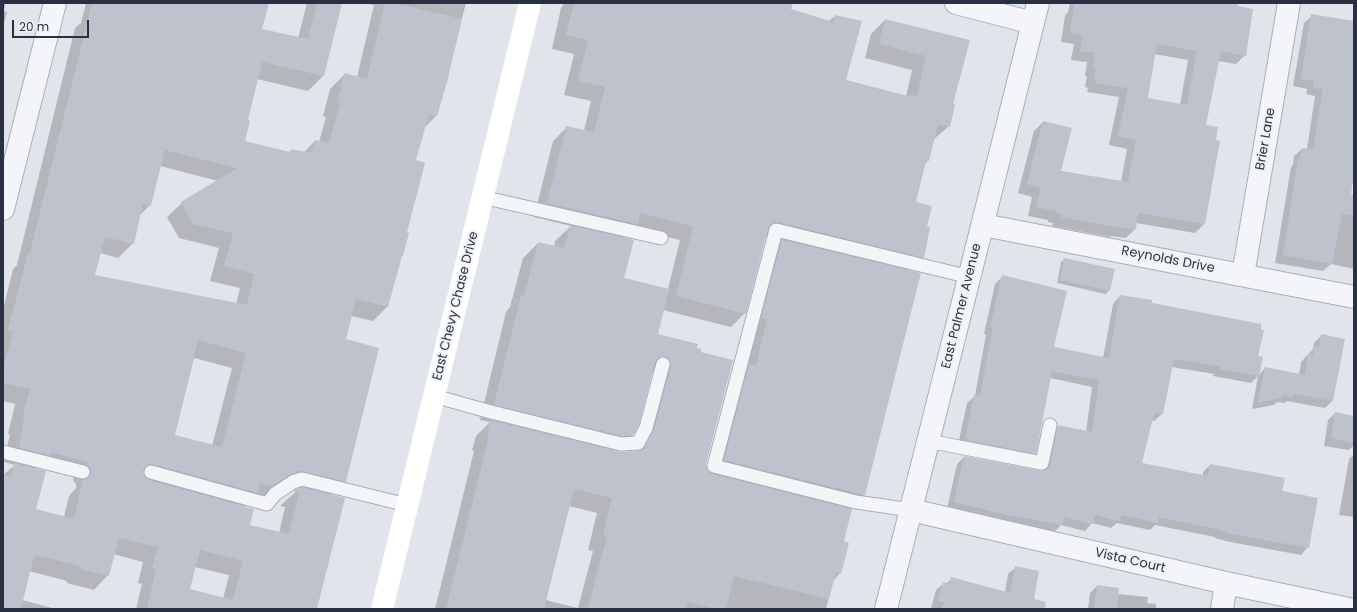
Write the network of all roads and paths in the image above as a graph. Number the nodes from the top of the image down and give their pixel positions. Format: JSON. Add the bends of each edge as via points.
{"nodes":[{"id":1,"x":55,"y":3,"type":"edge"},
{"id":2,"x":530,"y":3,"type":"edge"},
{"id":3,"x":956,"y":3,"type":"edge"},
{"id":4,"x":1289,"y":3,"type":"edge"},
{"id":5,"x":1036,"y":13,"type":"edge"},
{"id":6,"x":482,"y":197,"type":"junction"},
{"id":7,"x":3,"y":209,"type":"edge"},
{"id":8,"x":983,"y":225,"type":"junction"},
{"id":9,"x":661,"y":238,"type":"dead end"},
{"id":10,"x":1243,"y":274,"type":"junction"},
{"id":11,"x":970,"y":277,"type":"junction"},
{"id":12,"x":1354,"y":297,"type":"edge"},
{"id":13,"x":663,"y":364,"type":"dead end"},
{"id":14,"x":434,"y":396,"type":"junction"},
{"id":15,"x":1050,"y":425,"type":"dead end"},
{"id":16,"x":928,"y":441,"type":"junction"},
{"id":17,"x":3,"y":452,"type":"edge"},
{"id":18,"x":83,"y":472,"type":"dead end"},
{"id":19,"x":151,"y":472,"type":"dead end"},
{"id":20,"x":407,"y":505,"type":"junction"},
{"id":21,"x":911,"y":510,"type":"junction"},
{"id":22,"x":1226,"y":583,"type":"junction"},
{"id":23,"x":382,"y":609,"type":"edge"},
{"id":24,"x":886,"y":609,"type":"edge"},
{"id":25,"x":1222,"y":609,"type":"edge"},
{"id":26,"x":1349,"y":609,"type":"edge"}],
"edges":[{"from":1,"to":7,"type":"street"},
{"from":2,"to":6,"type":"main road","name":"East Chevy Chase Drive"},
{"from":3,"to":5,"type":"street"},
{"from":4,"to":10,"type":"street","name":"Brier Lane"},
{"from":5,"to":8,"type":"street","name":"East Palmer Avenue"},
{"from":6,"to":9,"type":"lane"},
{"from":6,"to":14,"type":"main road","name":"East Chevy Chase Drive"},
{"from":8,"to":10,"type":"street","name":"Reynolds Drive"},
{"from":8,"to":11,"type":"street","name":"East Palmer Avenue"},
{"from":10,"to":12,"type":"street","name":"Reynolds Drive"},
{"from":11,"to":16,"type":"street","name":"East Palmer Avenue"},
{"from":11,"to":21,"type":"lane","via":[[776,230],[714,466],[856,502]]},
{"from":13,"to":14,"type":"lane","via":[[646,428],[638,443],[621,444]]},
{"from":14,"to":20,"type":"main road","name":"East Chevy Chase Drive"},
{"from":15,"to":16,"type":"lane","via":[[1042,463]]},
{"from":16,"to":21,"type":"street","name":"East Palmer Avenue"},
{"from":17,"to":18,"type":"lane"},
{"from":19,"to":20,"type":"lane","via":[[268,504],[275,494],[302,479]]},
{"from":20,"to":23,"type":"main road","name":"East Chevy Chase Drive"},
{"from":21,"to":22,"type":"street","name":"Vista Court"},
{"from":21,"to":24,"type":"street","name":"East Palmer Avenue"},
{"from":22,"to":25,"type":"street"},
{"from":22,"to":26,"type":"street","name":"Vista Court"}]}
